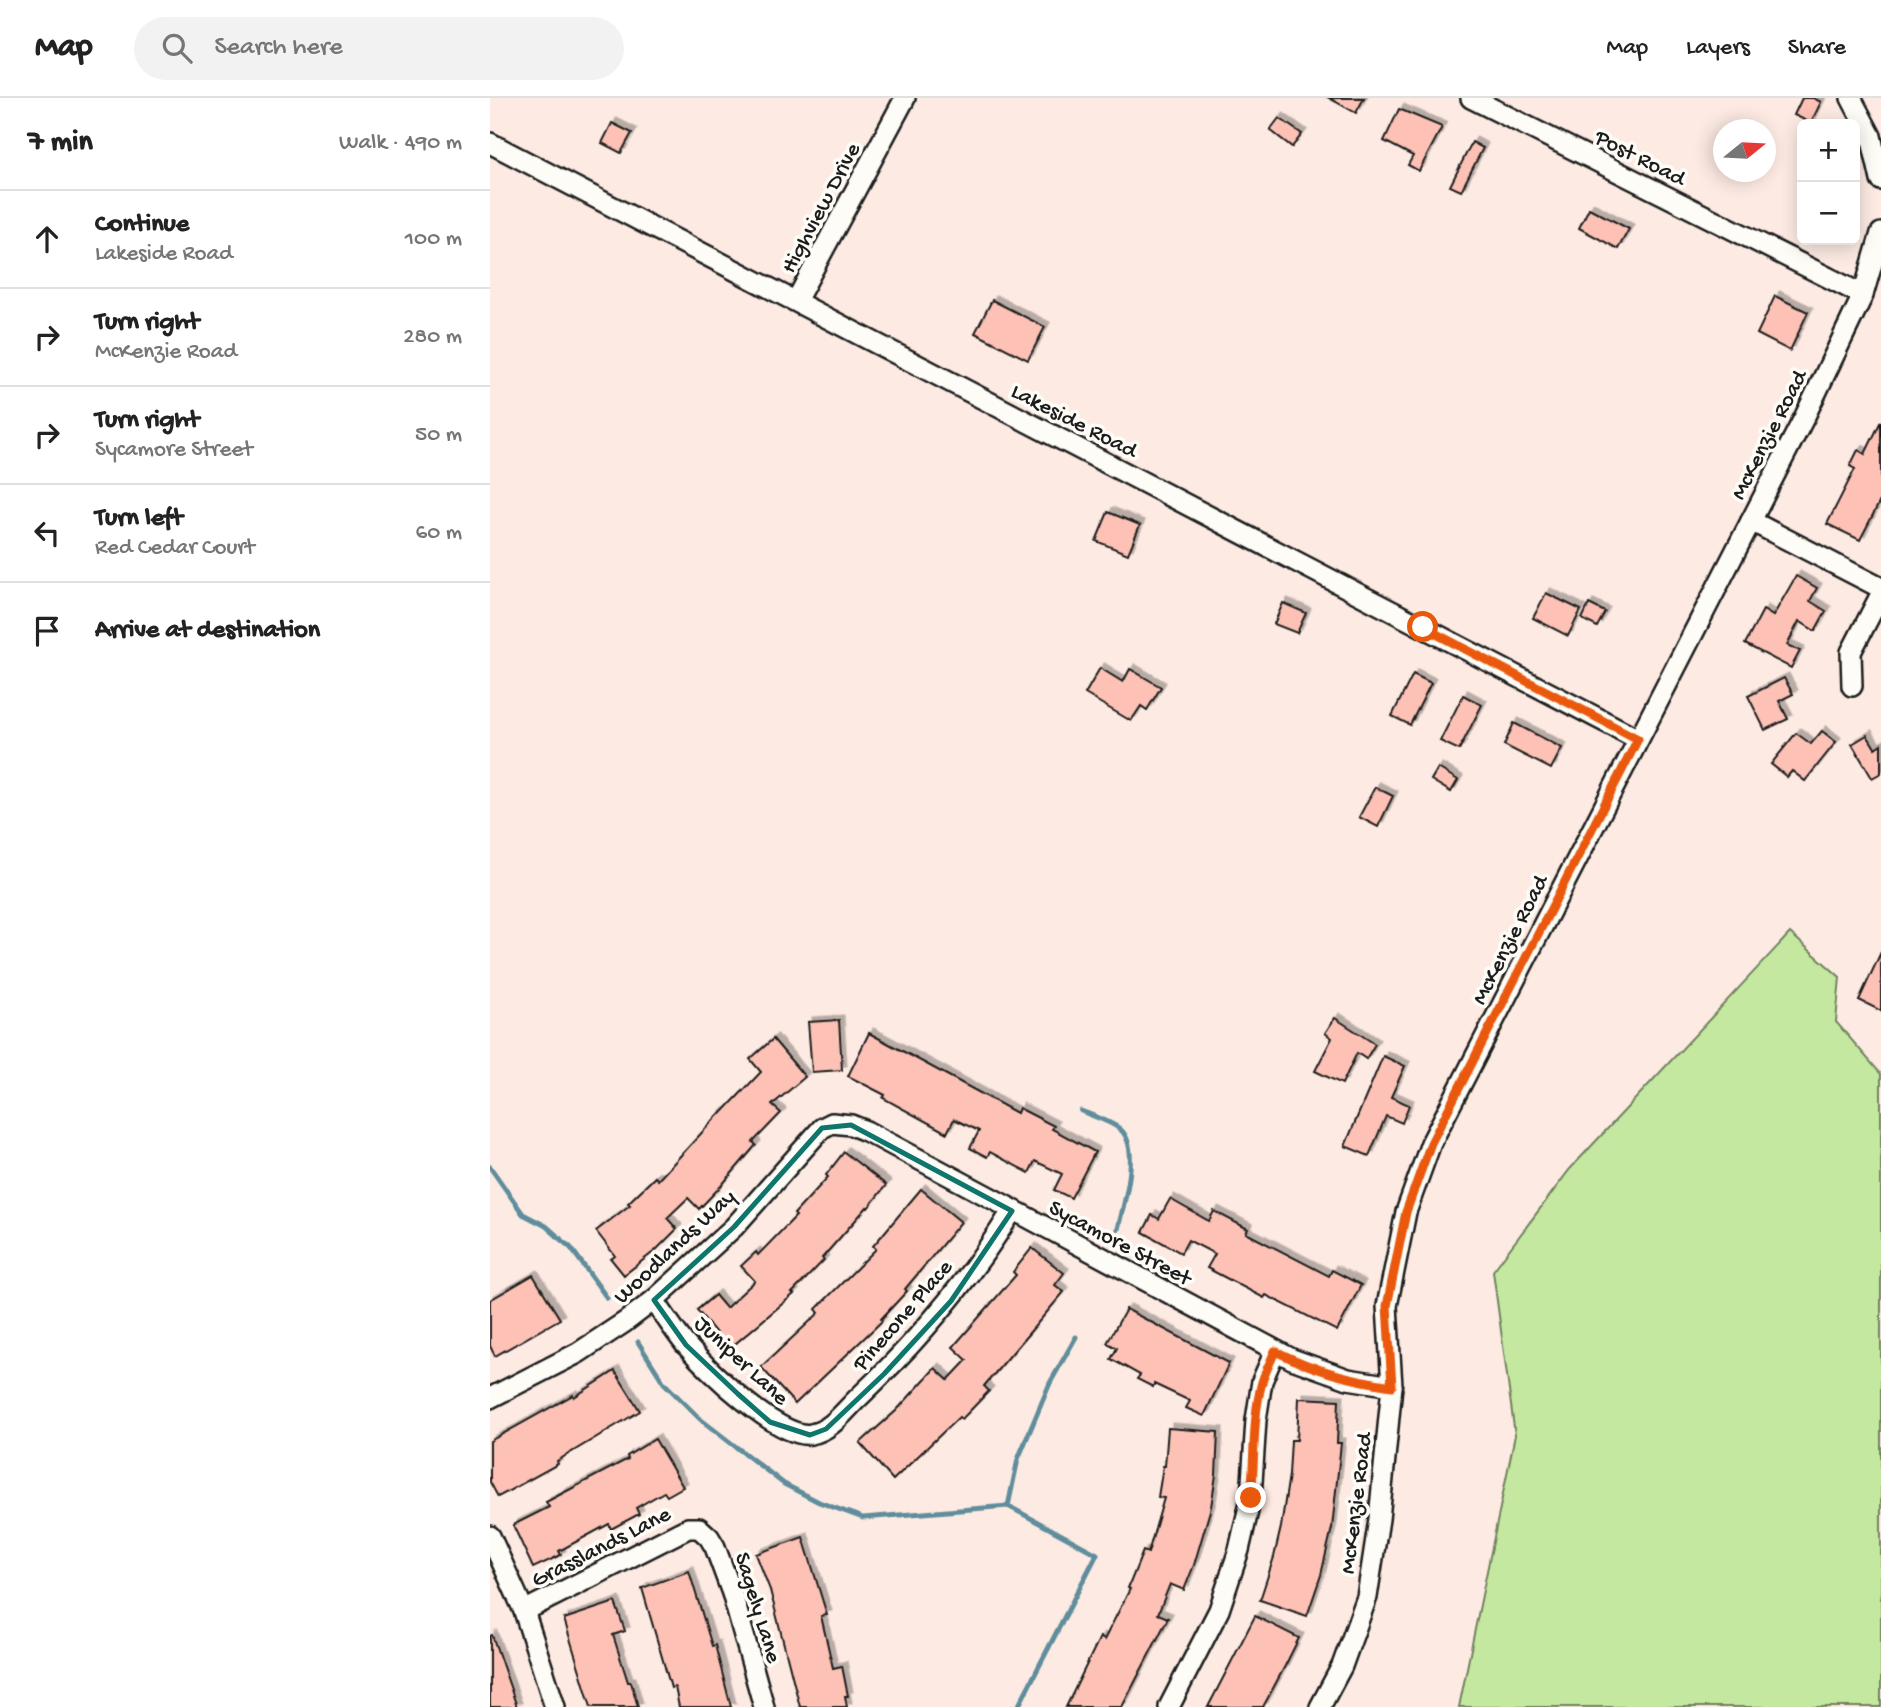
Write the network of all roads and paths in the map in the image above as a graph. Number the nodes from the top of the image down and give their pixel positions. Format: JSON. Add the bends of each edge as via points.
{"nodes":[{"id":1,"x":905,"y":98,"type":"edge"},
{"id":2,"x":1471,"y":98,"type":"edge"},
{"id":3,"x":1851,"y":98,"type":"edge"},
{"id":4,"x":490,"y":143,"type":"edge"},
{"id":5,"x":1881,"y":180,"type":"edge"},
{"id":6,"x":1881,"y":233,"type":"edge"},
{"id":7,"x":1863,"y":295,"type":"junction"},
{"id":8,"x":796,"y":301,"type":"junction"},
{"id":9,"x":1751,"y":521,"type":"junction"},
{"id":10,"x":1881,"y":588,"type":"edge"},
{"id":11,"x":1881,"y":594,"type":"edge"},
{"id":12,"x":1852,"y":686,"type":"dead end"},
{"id":13,"x":1638,"y":739,"type":"junction"},
{"id":14,"x":832,"y":1123,"type":"joint"},
{"id":15,"x":1012,"y":1211,"type":"junction"},
{"id":16,"x":654,"y":1300,"type":"junction"},
{"id":17,"x":1275,"y":1351,"type":"junction"},
{"id":18,"x":1392,"y":1386,"type":"junction"},
{"id":19,"x":490,"y":1398,"type":"edge"},
{"id":20,"x":810,"y":1435,"type":"joint"},
{"id":21,"x":699,"y":1528,"type":"joint"},
{"id":22,"x":490,"y":1536,"type":"edge"},
{"id":23,"x":524,"y":1611,"type":"junction"},
{"id":24,"x":555,"y":1707,"type":"edge"},
{"id":25,"x":764,"y":1707,"type":"edge"},
{"id":26,"x":1169,"y":1707,"type":"edge"},
{"id":27,"x":1320,"y":1707,"type":"edge"}],
"edges":[{"from":1,"to":8,"type":"street","name":"Highview Drive"},
{"from":2,"to":7,"type":"street","name":"Post Road"},
{"from":3,"to":5,"type":"street","via":[[1871,136]]},
{"from":4,"to":8,"type":"street","name":"Lakeside Road"},
{"from":6,"to":7,"type":"street","name":"McKenzie Road"},
{"from":7,"to":9,"type":"street","name":"McKenzie Road"},
{"from":8,"to":13,"type":"street","name":"Lakeside Road"},
{"from":9,"to":10,"type":"street"},
{"from":9,"to":13,"type":"street","name":"McKenzie Road"},
{"from":11,"to":12,"type":"street","via":[[1851,652]]},
{"from":13,"to":18,"type":"street","name":"McKenzie Road","via":[[1431,1143],[1406,1212],[1387,1306]]},
{"from":14,"to":15,"type":"street","name":"Sycamore Street","via":[[866,1131]]},
{"from":14,"to":16,"type":"street","name":"Woodlands Way","via":[[807,1143],[734,1227]]},
{"from":15,"to":17,"type":"street","name":"Sycamore Street"},
{"from":15,"to":20,"type":"street","name":"Pinecone Place","via":[[951,1301],[827,1429]]},
{"from":16,"to":19,"type":"street","name":"Woodlands Way","via":[[578,1353]]},
{"from":16,"to":20,"type":"street","name":"Juniper Lane","via":[[686,1345],[770,1422],[789,1432]]},
{"from":17,"to":18,"type":"street","name":"Sycamore Street","via":[[1348,1380]]},
{"from":17,"to":26,"type":"street","via":[[1262,1381],[1251,1498],[1239,1550],[1219,1610]]},
{"from":18,"to":27,"type":"street","name":"McKenzie Road","via":[[1367,1597],[1342,1666]]},
{"from":21,"to":23,"type":"street","name":"Grasslands Lane","via":[[688,1528]]},
{"from":21,"to":25,"type":"street","name":"Sagely Lane","via":[[715,1547],[724,1570]]},
{"from":22,"to":23,"type":"street"},
{"from":23,"to":24,"type":"street"}]}
